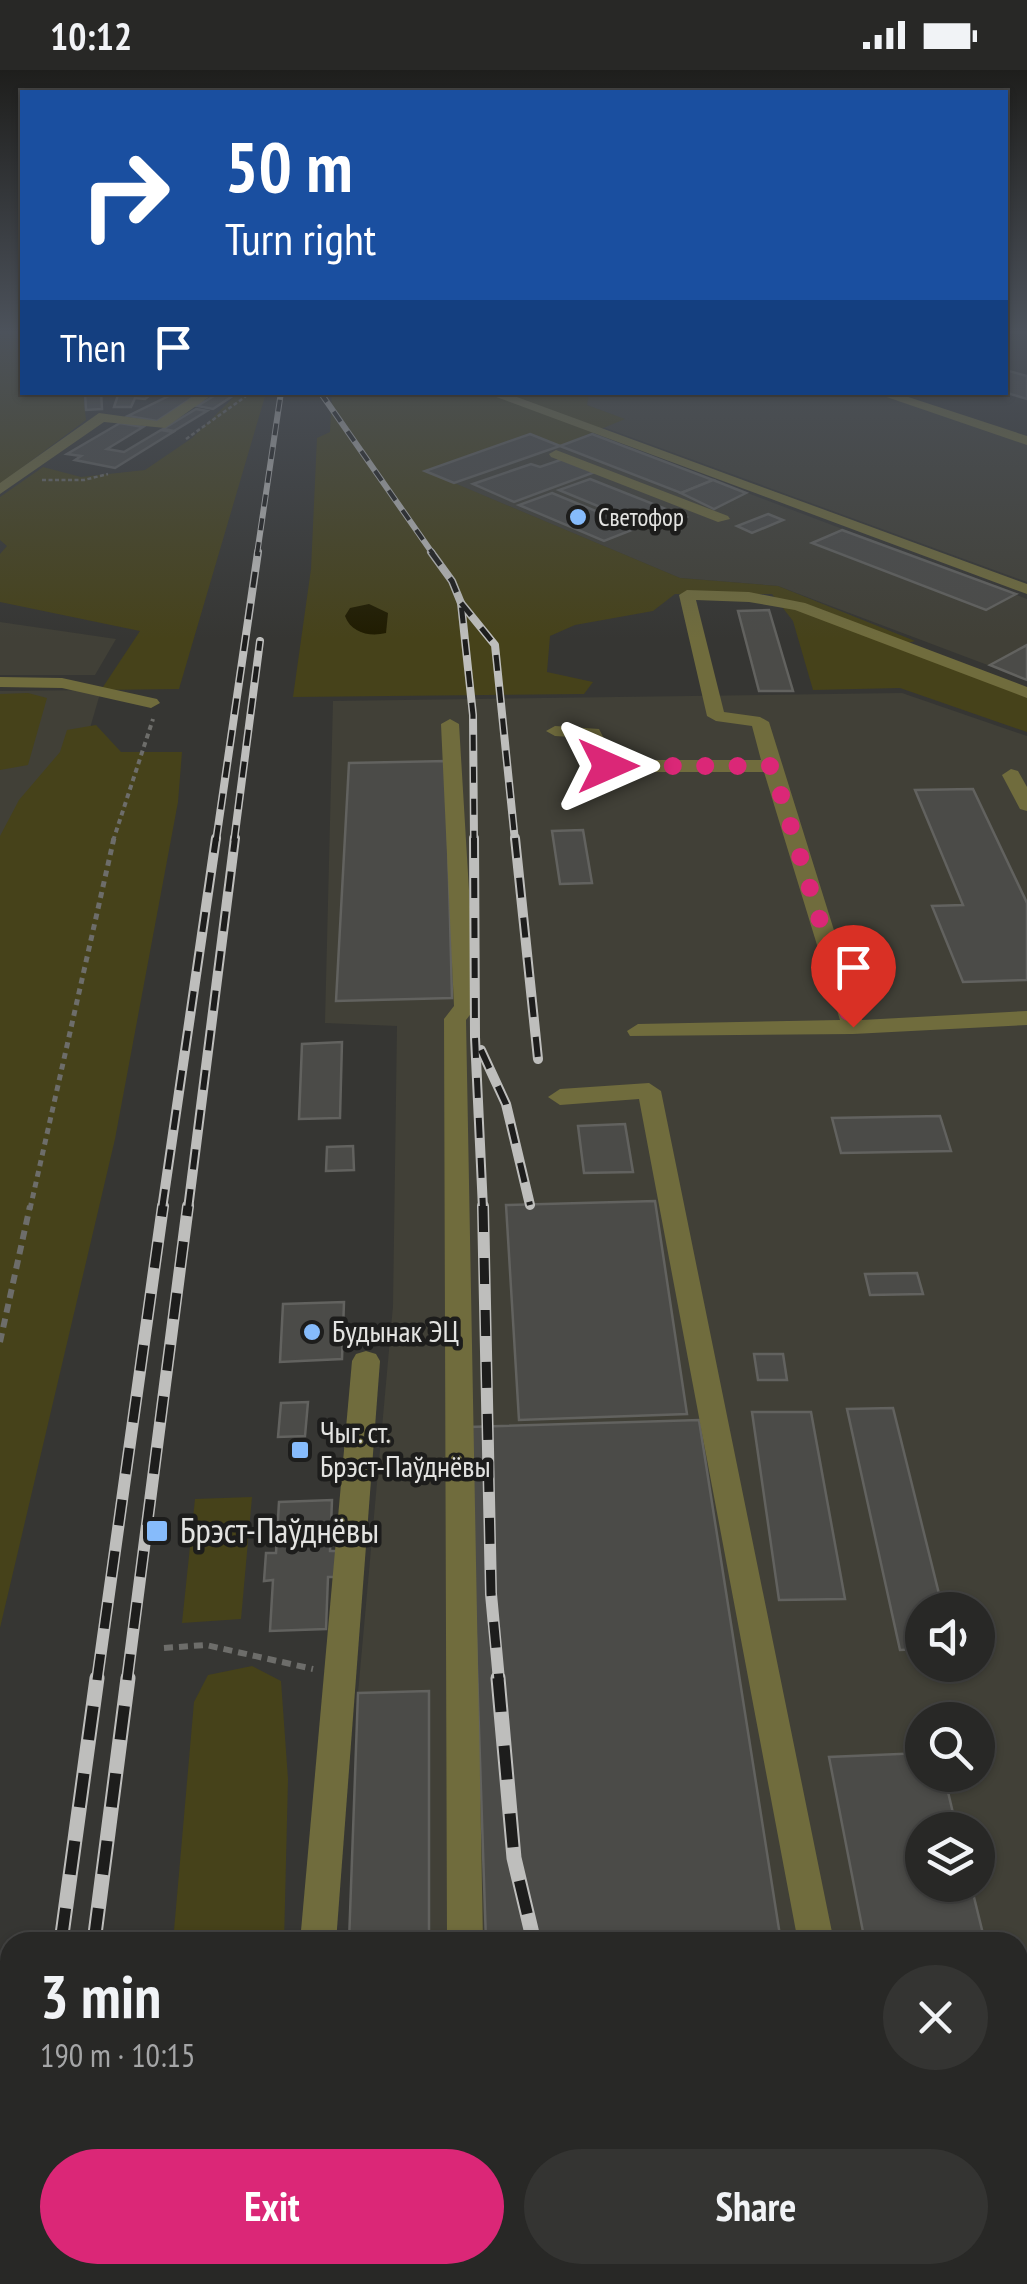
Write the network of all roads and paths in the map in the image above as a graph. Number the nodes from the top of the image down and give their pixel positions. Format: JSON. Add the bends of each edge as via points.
{"nodes":[{"id":1,"x":83,"y":432,"type":"edge"},
{"id":2,"x":197,"y":432,"type":"edge"},
{"id":3,"x":599,"y":432,"type":"edge"},
{"id":4,"x":1001,"y":432,"type":"edge"},
{"id":5,"x":186,"y":439,"type":"dead end"},
{"id":6,"x":1027,"y":441,"type":"edge"},
{"id":7,"x":556,"y":454,"type":"dead end"},
{"id":8,"x":108,"y":474,"type":"dead end"},
{"id":9,"x":16,"y":480,"type":"junction"},
{"id":10,"x":0,"y":490,"type":"edge"},
{"id":11,"x":722,"y":519,"type":"dead end"},
{"id":12,"x":1027,"y":590,"type":"edge"},
{"id":13,"x":0,"y":682,"type":"edge"},
{"id":14,"x":1027,"y":693,"type":"edge"},
{"id":15,"x":151,"y":703,"type":"joint"},
{"id":16,"x":450,"y":724,"type":"dead end"},
{"id":17,"x":555,"y":732,"type":"dead end"},
{"id":18,"x":772,"y":766,"type":"junction"},
{"id":19,"x":1011,"y":775,"type":"dead end"},
{"id":20,"x":1027,"y":804,"type":"edge"},
{"id":21,"x":1027,"y":1018,"type":"edge"},
{"id":22,"x":853,"y":1027,"type":"junction"},
{"id":23,"x":638,"y":1031,"type":"dead end"},
{"id":24,"x":560,"y":1097,"type":"dead end"},
{"id":25,"x":0,"y":1342,"type":"edge"},
{"id":26,"x":366,"y":1361,"type":"dead end"},
{"id":27,"x":164,"y":1648,"type":"dead end"},
{"id":28,"x":340,"y":1675,"type":"junction"},
{"id":29,"x":319,"y":1932,"type":"edge"},
{"id":30,"x":464,"y":1932,"type":"edge"},
{"id":31,"x":814,"y":1932,"type":"edge"}],
"edges":[{"from":1,"to":9,"type":"street"},
{"from":2,"to":5,"type":"path"},
{"from":3,"to":12,"type":"street"},
{"from":4,"to":6,"type":"street"},
{"from":7,"to":11,"type":"street"},
{"from":8,"to":9,"type":"path"},
{"from":9,"to":10,"type":"street"},
{"from":13,"to":15,"type":"street","via":[[62,684]]},
{"from":14,"to":18,"type":"street","via":[[799,606],[687,595],[716,716],[760,722]]},
{"from":15,"to":25,"type":"path","via":[[151,730],[110,849]]},
{"from":16,"to":30,"type":"street","via":[[465,1006],[455,1019]]},
{"from":17,"to":18,"type":"street","via":[[593,733],[608,766]]},
{"from":18,"to":22,"type":"street"},
{"from":19,"to":20,"type":"street"},
{"from":21,"to":22,"type":"street"},
{"from":22,"to":23,"type":"street"},
{"from":24,"to":31,"type":"street","via":[[649,1091]]},
{"from":26,"to":28,"type":"street"},
{"from":27,"to":28,"type":"path","via":[[206,1645]]},
{"from":28,"to":29,"type":"street"}]}
